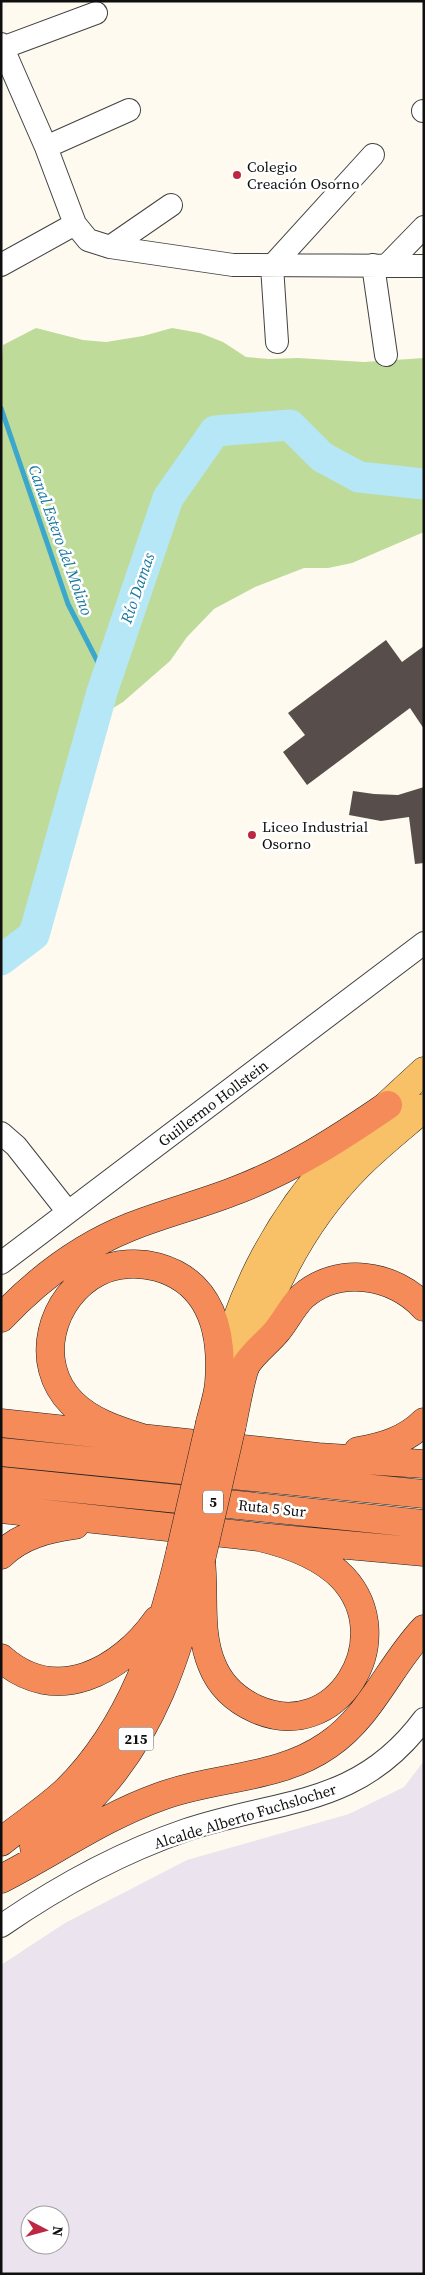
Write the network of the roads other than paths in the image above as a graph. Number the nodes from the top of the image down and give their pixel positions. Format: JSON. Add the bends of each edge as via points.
{"nodes":[{"id":1,"x":96,"y":13,"type":"dead end"},
{"id":2,"x":2,"y":46,"type":"edge"},
{"id":3,"x":129,"y":110,"type":"dead end"},
{"id":4,"x":46,"y":147,"type":"junction"},
{"id":5,"x":373,"y":154,"type":"dead end"},
{"id":6,"x":171,"y":205,"type":"dead end"},
{"id":7,"x":75,"y":224,"type":"junction"},
{"id":8,"x":424,"y":227,"type":"edge"},
{"id":9,"x":110,"y":247,"type":"junction"},
{"id":10,"x":381,"y":264,"type":"junction"},
{"id":11,"x":1,"y":265,"type":"edge"},
{"id":12,"x":272,"y":266,"type":"junction"},
{"id":13,"x":424,"y":266,"type":"edge"},
{"id":14,"x":276,"y":342,"type":"dead end"},
{"id":15,"x":386,"y":355,"type":"dead end"},
{"id":16,"x":424,"y":943,"type":"edge"},
{"id":17,"x":424,"y":1071,"type":"edge"},
{"id":18,"x":388,"y":1105,"type":"junction"},
{"id":19,"x":424,"y":1108,"type":"edge"},
{"id":20,"x":1,"y":1133,"type":"edge"},
{"id":21,"x":68,"y":1212,"type":"junction"},
{"id":22,"x":1,"y":1263,"type":"edge"},
{"id":23,"x":424,"y":1307,"type":"edge"},
{"id":24,"x":1,"y":1318,"type":"edge"},
{"id":25,"x":246,"y":1365,"type":"junction"},
{"id":26,"x":219,"y":1384,"type":"junction"},
{"id":27,"x":424,"y":1422,"type":"edge"},
{"id":28,"x":1,"y":1423,"type":"edge"},
{"id":29,"x":221,"y":1424,"type":"junction"},
{"id":30,"x":142,"y":1438,"type":"junction"},
{"id":31,"x":1,"y":1452,"type":"edge"},
{"id":32,"x":318,"y":1457,"type":"junction"},
{"id":33,"x":424,"y":1464,"type":"edge"},
{"id":34,"x":1,"y":1481,"type":"edge"},
{"id":35,"x":424,"y":1494,"type":"edge"},
{"id":36,"x":1,"y":1509,"type":"edge"},
{"id":37,"x":106,"y":1521,"type":"junction"},
{"id":38,"x":424,"y":1524,"type":"edge"},
{"id":39,"x":259,"y":1537,"type":"junction"},
{"id":40,"x":424,"y":1552,"type":"edge"},
{"id":41,"x":1,"y":1555,"type":"edge"},
{"id":42,"x":191,"y":1556,"type":"junction"},
{"id":43,"x":170,"y":1599,"type":"junction"},
{"id":44,"x":424,"y":1629,"type":"edge"},
{"id":45,"x":1,"y":1658,"type":"edge"},
{"id":46,"x":424,"y":1718,"type":"edge"},
{"id":47,"x":1,"y":1842,"type":"edge"},
{"id":48,"x":1,"y":1873,"type":"edge"},
{"id":49,"x":1,"y":1879,"type":"edge"},
{"id":50,"x":1,"y":1926,"type":"edge"}],
"edges":[{"from":1,"to":2,"type":"street"},
{"from":2,"to":4,"type":"street"},
{"from":3,"to":4,"type":"street"},
{"from":4,"to":7,"type":"street"},
{"from":5,"to":12,"type":"street"},
{"from":6,"to":9,"type":"street"},
{"from":7,"to":9,"type":"street","via":[[88,240]]},
{"from":7,"to":11,"type":"street"},
{"from":8,"to":10,"type":"street"},
{"from":9,"to":12,"type":"street","via":[[233,265]]},
{"from":10,"to":12,"type":"street"},
{"from":10,"to":13,"type":"street"},
{"from":10,"to":15,"type":"street"},
{"from":12,"to":14,"type":"street"},
{"from":16,"to":21,"type":"street","name":"Guillermo Hollstein"},
{"from":17,"to":18,"type":"main road"},
{"from":18,"to":24,"type":"highway","via":[[341,1137],[266,1178],[209,1201],[128,1227],[104,1239],[50,1273]]},
{"from":18,"to":26,"type":"main road","via":[[328,1165],[272,1243],[239,1312]]},
{"from":19,"to":25,"type":"main road","via":[[357,1167],[316,1217],[281,1273]]},
{"from":20,"to":21,"type":"street","via":[[16,1146]]},
{"from":21,"to":22,"type":"street","name":"Guillermo Hollstein"},
{"from":23,"to":25,"type":"highway","via":[[407,1292],[382,1280],[354,1277],[327,1283],[303,1297]]},
{"from":25,"to":29,"type":"highway"},
{"from":26,"to":29,"type":"highway"},
{"from":26,"to":30,"type":"highway","via":[[216,1328],[206,1303],[188,1283],[165,1269],[138,1264],[112,1267],[86,1279],[66,1299],[53,1325],[50,1354],[57,1382],[63,1393],[84,1413]]},
{"from":27,"to":32,"type":"highway","via":[[412,1433],[386,1445]]},
{"from":28,"to":30,"type":"highway"},
{"from":29,"to":42,"type":"highway","bridge":true},
{"from":30,"to":32,"type":"highway"},
{"from":31,"to":35,"type":"highway","name":"Ruta 5 Sur","number":"5"},
{"from":32,"to":33,"type":"highway"},
{"from":34,"to":38,"type":"highway","name":"Ruta 5 Sur","number":"5"},
{"from":36,"to":37,"type":"highway"},
{"from":37,"to":39,"type":"highway"},
{"from":37,"to":41,"type":"highway","via":[[30,1535]]},
{"from":39,"to":40,"type":"highway"},
{"from":39,"to":42,"type":"highway","via":[[296,1548],[328,1566],[349,1586],[361,1608],[365,1633],[358,1669],[335,1699],[311,1713],[288,1716],[262,1712],[236,1697],[218,1678],[204,1639],[204,1592]]},
{"from":42,"to":43,"type":"highway","number":"215"},
{"from":42,"to":48,"type":"highway","number":"215","via":[[190,1606],[168,1675],[134,1743],[81,1808]]},
{"from":43,"to":45,"type":"highway","via":[[140,1640],[110,1665],[90,1676],[67,1681],[43,1680],[20,1671]]},
{"from":43,"to":47,"type":"highway","number":"215","via":[[127,1708],[102,1749],[67,1790]]},
{"from":44,"to":49,"type":"highway","via":[[356,1721],[319,1751],[274,1770],[183,1789],[138,1804]]},
{"from":46,"to":50,"type":"street","name":"Alcalde Alberto Fuchslocher","via":[[384,1762],[350,1784],[312,1798],[226,1818],[148,1844],[85,1874]]}]}
